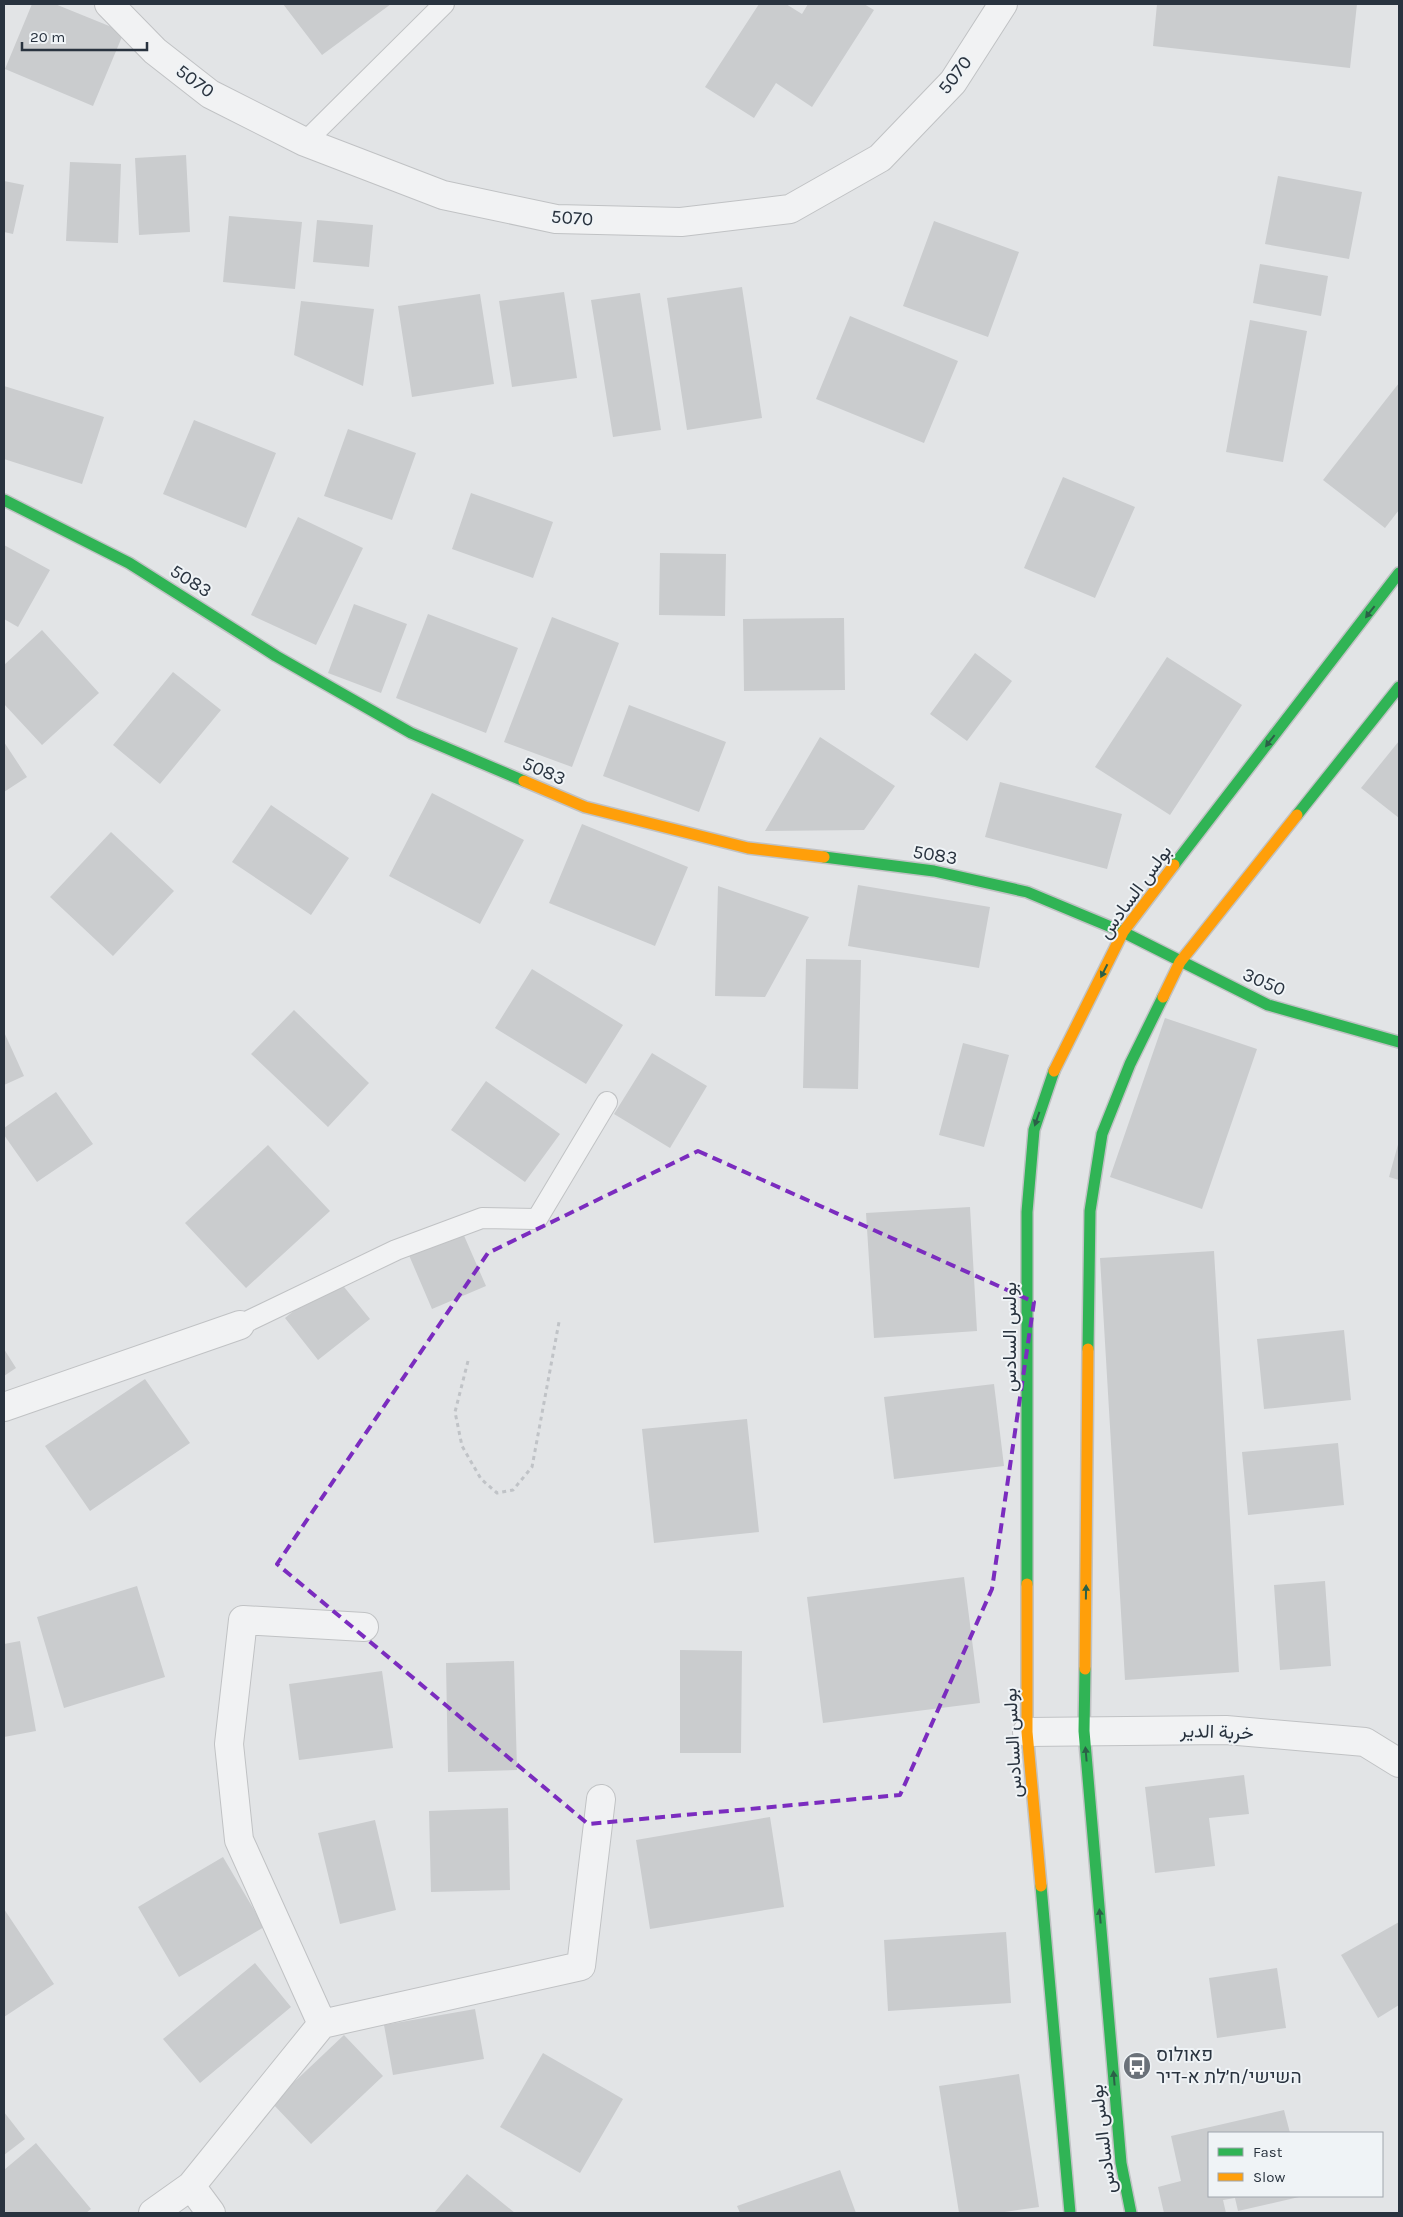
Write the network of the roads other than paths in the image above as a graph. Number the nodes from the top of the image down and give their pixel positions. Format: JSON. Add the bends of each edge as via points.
{"nodes":[{"id":1,"x":109,"y":4,"type":"edge"},
{"id":2,"x":444,"y":4,"type":"edge"},
{"id":3,"x":1003,"y":4,"type":"edge"},
{"id":4,"x":305,"y":142,"type":"junction"},
{"id":5,"x":4,"y":500,"type":"edge"},
{"id":6,"x":1399,"y":574,"type":"edge"},
{"id":7,"x":1399,"y":687,"type":"edge"},
{"id":8,"x":1123,"y":932,"type":"junction"},
{"id":9,"x":1180,"y":962,"type":"junction"},
{"id":10,"x":1399,"y":1042,"type":"edge"},
{"id":11,"x":607,"y":1102,"type":"dead end"},
{"id":12,"x":240,"y":1325,"type":"joint"},
{"id":13,"x":4,"y":1407,"type":"edge"},
{"id":14,"x":364,"y":1627,"type":"dead end"},
{"id":15,"x":1084,"y":1731,"type":"junction"},
{"id":16,"x":1027,"y":1732,"type":"junction"},
{"id":17,"x":1399,"y":1763,"type":"edge"},
{"id":18,"x":601,"y":1799,"type":"dead end"},
{"id":19,"x":322,"y":2024,"type":"junction"},
{"id":20,"x":191,"y":2186,"type":"junction"},
{"id":21,"x":153,"y":2213,"type":"edge"},
{"id":22,"x":211,"y":2213,"type":"edge"},
{"id":23,"x":1070,"y":2213,"type":"edge"},
{"id":24,"x":1131,"y":2213,"type":"edge"}],
"edges":[{"from":1,"to":4,"type":"street","name":"5070","via":[[154,51],[210,94]]},
{"from":2,"to":4,"type":"lane"},
{"from":3,"to":4,"type":"street","name":"5070","via":[[953,82],[880,158],[790,209],[681,222],[556,219],[443,195]]},
{"from":5,"to":8,"type":"street","name":"5083","via":[[129,563],[276,656],[411,733],[585,807],[748,848],[934,871],[1027,892]]},
{"from":6,"to":8,"type":"street","name":"بولس السادس","one_way":true},
{"from":7,"to":9,"type":"street","name":"بولس السادس"},
{"from":8,"to":9,"type":"street","name":"3050"},
{"from":8,"to":16,"type":"street","name":"بولس السادس","one_way":true,"via":[[1058,1061],[1034,1130],[1027,1212]]},
{"from":9,"to":10,"type":"street","name":"3050","via":[[1268,1006]]},
{"from":15,"to":9,"type":"street","name":"بولس السادس","one_way":true,"via":[[1090,1211],[1102,1134],[1130,1064]]},
{"from":11,"to":12,"type":"lane","via":[[537,1219],[482,1218],[396,1250]]},
{"from":12,"to":13,"type":"street"},
{"from":14,"to":19,"type":"street","via":[[243,1620],[230,1734],[239,1840]]},
{"from":15,"to":16,"type":"street","name":"خربة الدير"},
{"from":15,"to":17,"type":"street","name":"خربة الدير","via":[[1226,1730],[1365,1742]]},
{"from":24,"to":15,"type":"street","name":"بولس السادس","one_way":true,"via":[[1121,2163]]},
{"from":16,"to":23,"type":"street","name":"بولس السادس"},
{"from":18,"to":19,"type":"street","via":[[580,1966]]},
{"from":19,"to":20,"type":"street"},
{"from":20,"to":21,"type":"street"},
{"from":20,"to":22,"type":"street"}]}
